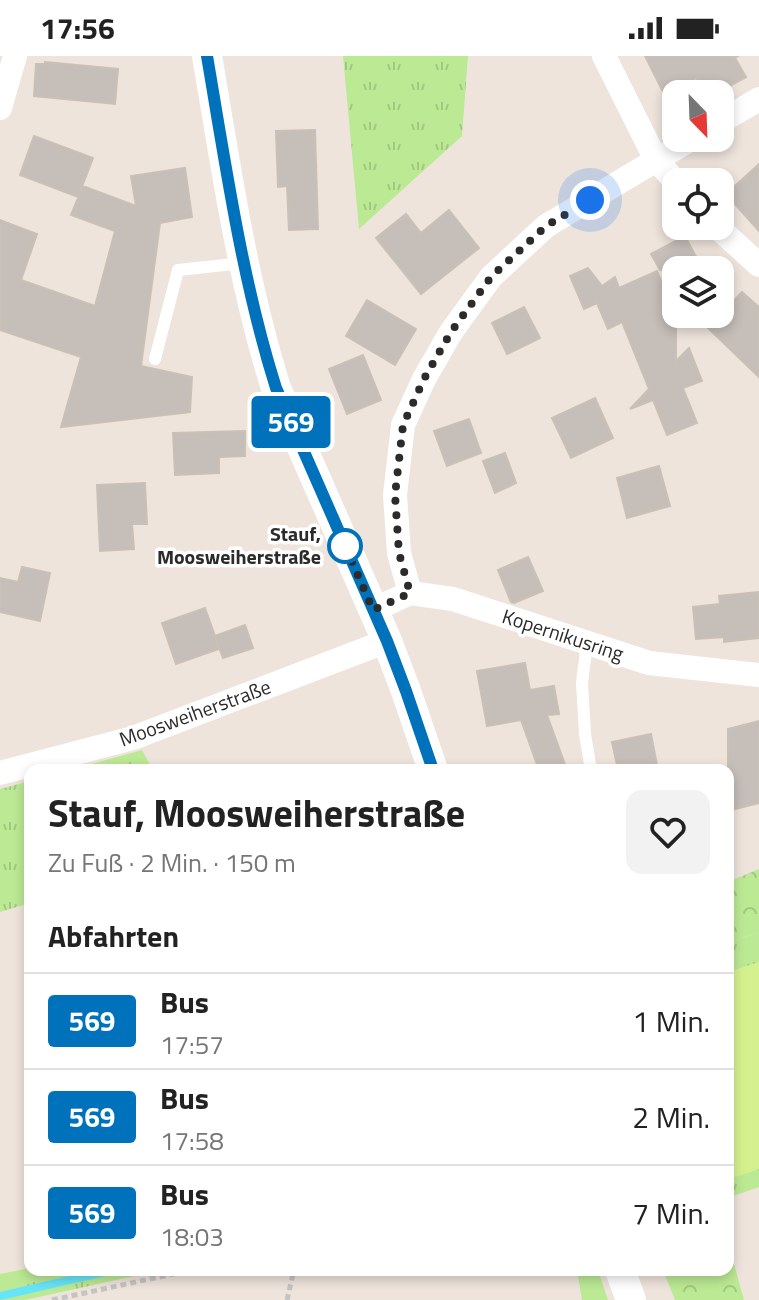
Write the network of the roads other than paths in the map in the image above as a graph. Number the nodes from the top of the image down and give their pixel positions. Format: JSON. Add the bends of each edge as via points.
{"nodes":[{"id":1,"x":15,"y":56,"type":"edge"},
{"id":2,"x":207,"y":56,"type":"edge"},
{"id":3,"x":604,"y":56,"type":"edge"},
{"id":4,"x":759,"y":99,"type":"edge"},
{"id":5,"x":0,"y":108,"type":"edge"},
{"id":6,"x":734,"y":114,"type":"edge"},
{"id":7,"x":669,"y":152,"type":"edge"},
{"id":8,"x":656,"y":160,"type":"junction"},
{"id":9,"x":663,"y":168,"type":"edge"},
{"id":10,"x":731,"y":240,"type":"edge"},
{"id":11,"x":245,"y":263,"type":"junction"},
{"id":12,"x":759,"y":265,"type":"edge"},
{"id":13,"x":155,"y":359,"type":"dead end"},
{"id":14,"x":410,"y":593,"type":"junction"},
{"id":15,"x":373,"y":610,"type":"junction"},
{"id":16,"x":387,"y":641,"type":"junction"},
{"id":17,"x":587,"y":643,"type":"junction"},
{"id":18,"x":759,"y":675,"type":"edge"},
{"id":19,"x":34,"y":764,"type":"edge"},
{"id":20,"x":431,"y":764,"type":"edge"},
{"id":21,"x":590,"y":764,"type":"edge"},
{"id":22,"x":24,"y":767,"type":"edge"},
{"id":23,"x":0,"y":773,"type":"edge"},
{"id":24,"x":622,"y":1276,"type":"edge"},
{"id":25,"x":631,"y":1300,"type":"edge"}],
"edges":[{"from":1,"to":5,"type":"street"},
{"from":2,"to":11,"type":"street"},
{"from":3,"to":8,"type":"street"},
{"from":4,"to":6,"type":"street"},
{"from":7,"to":8,"type":"street"},
{"from":8,"to":9,"type":"street"},
{"from":8,"to":14,"type":"street","via":[[546,226],[491,277],[424,379],[403,425],[395,495],[399,553]]},
{"from":10,"to":12,"type":"street"},
{"from":11,"to":13,"type":"lane","via":[[178,270]]},
{"from":11,"to":15,"type":"street","via":[[276,388]]},
{"from":14,"to":15,"type":"street"},
{"from":14,"to":17,"type":"street","name":"Kopernikusring","via":[[453,599]]},
{"from":15,"to":16,"type":"street"},
{"from":16,"to":19,"type":"street","name":"Moosweiherstraße","via":[[133,738]]},
{"from":16,"to":20,"type":"street"},
{"from":17,"to":18,"type":"street","name":"Kopernikusring","via":[[649,663]]},
{"from":17,"to":21,"type":"lane","via":[[582,683]]},
{"from":22,"to":23,"type":"street","name":"Moosweiherstraße"},
{"from":24,"to":25,"type":"street"}]}
